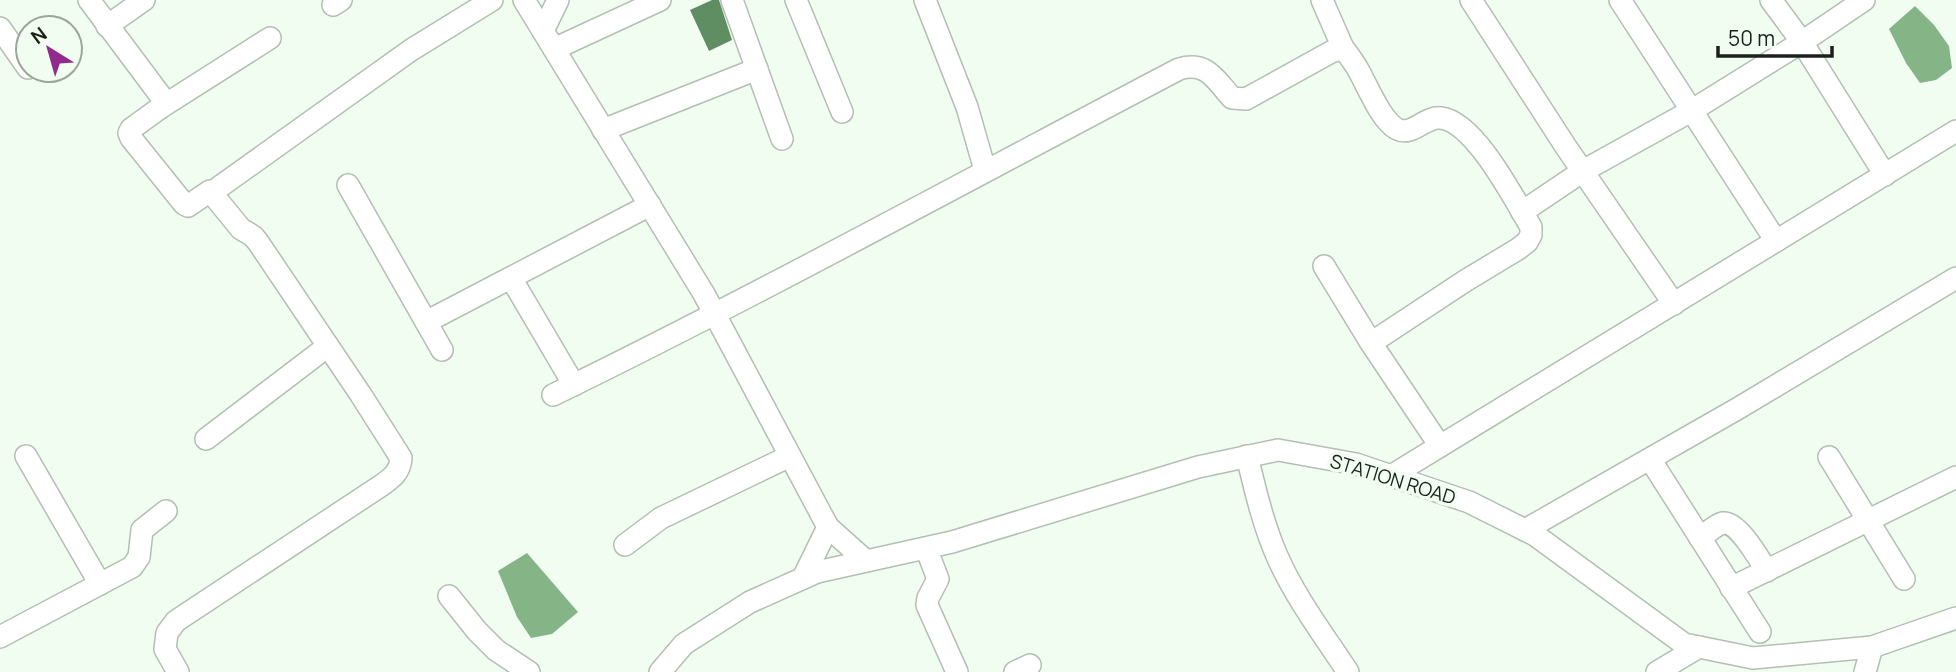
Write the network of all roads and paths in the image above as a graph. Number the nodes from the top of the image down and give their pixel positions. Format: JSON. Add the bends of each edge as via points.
{"nodes":[{"id":1,"x":89,"y":0,"type":"edge"},
{"id":2,"x":144,"y":0,"type":"edge"},
{"id":3,"x":492,"y":0,"type":"edge"},
{"id":4,"x":524,"y":0,"type":"edge"},
{"id":5,"x":558,"y":0,"type":"edge"},
{"id":6,"x":660,"y":0,"type":"edge"},
{"id":7,"x":732,"y":0,"type":"edge"},
{"id":8,"x":796,"y":0,"type":"edge"},
{"id":9,"x":925,"y":0,"type":"edge"},
{"id":10,"x":1322,"y":0,"type":"edge"},
{"id":11,"x":1471,"y":0,"type":"edge"},
{"id":12,"x":1620,"y":0,"type":"edge"},
{"id":13,"x":1771,"y":0,"type":"edge"},
{"id":14,"x":1864,"y":0,"type":"edge"},
{"id":15,"x":107,"y":26,"type":"junction"},
{"id":16,"x":0,"y":28,"type":"edge"},
{"id":17,"x":270,"y":38,"type":"dead end"},
{"id":18,"x":549,"y":40,"type":"junction"},
{"id":19,"x":1802,"y":42,"type":"junction"},
{"id":20,"x":14,"y":48,"type":"edge"},
{"id":21,"x":1343,"y":48,"type":"junction"},
{"id":22,"x":757,"y":69,"type":"junction"},
{"id":23,"x":160,"y":108,"type":"junction"},
{"id":24,"x":1691,"y":111,"type":"junction"},
{"id":25,"x":842,"y":112,"type":"dead end"},
{"id":26,"x":603,"y":130,"type":"junction"},
{"id":27,"x":1956,"y":131,"type":"edge"},
{"id":28,"x":782,"y":139,"type":"dead end"},
{"id":29,"x":985,"y":170,"type":"junction"},
{"id":30,"x":1583,"y":171,"type":"junction"},
{"id":31,"x":1885,"y":175,"type":"junction"},
{"id":32,"x":348,"y":185,"type":"dead end"},
{"id":33,"x":211,"y":193,"type":"junction"},
{"id":34,"x":650,"y":205,"type":"junction"},
{"id":35,"x":1522,"y":212,"type":"junction"},
{"id":36,"x":1776,"y":242,"type":"junction"},
{"id":37,"x":1324,"y":266,"type":"dead end"},
{"id":38,"x":512,"y":278,"type":"junction"},
{"id":39,"x":1956,"y":278,"type":"edge"},
{"id":40,"x":1674,"y":304,"type":"junction"},
{"id":41,"x":715,"y":315,"type":"junction"},
{"id":42,"x":426,"y":322,"type":"junction"},
{"id":43,"x":1371,"y":343,"type":"junction"},
{"id":44,"x":328,"y":346,"type":"junction"},
{"id":45,"x":442,"y":350,"type":"dead end"},
{"id":46,"x":575,"y":385,"type":"junction"},
{"id":47,"x":553,"y":395,"type":"dead end"},
{"id":48,"x":206,"y":439,"type":"dead end"},
{"id":49,"x":1440,"y":446,"type":"junction"},
{"id":50,"x":790,"y":456,"type":"junction"},
{"id":51,"x":1247,"y":456,"type":"junction"},
{"id":52,"x":26,"y":457,"type":"dead end"},
{"id":53,"x":1829,"y":457,"type":"dead end"},
{"id":54,"x":1650,"y":459,"type":"junction"},
{"id":55,"x":1391,"y":476,"type":"junction"},
{"id":56,"x":1956,"y":477,"type":"edge"},
{"id":57,"x":166,"y":511,"type":"dead end"},
{"id":58,"x":1870,"y":521,"type":"junction"},
{"id":59,"x":828,"y":527,"type":"junction"},
{"id":60,"x":1525,"y":530,"type":"junction"},
{"id":61,"x":1700,"y":538,"type":"junction"},
{"id":62,"x":625,"y":545,"type":"dead end"},
{"id":63,"x":926,"y":548,"type":"junction"},
{"id":64,"x":866,"y":561,"type":"junction"},
{"id":65,"x":1767,"y":571,"type":"junction"},
{"id":66,"x":803,"y":578,"type":"junction"},
{"id":67,"x":1905,"y":579,"type":"dead end"},
{"id":68,"x":100,"y":584,"type":"junction"},
{"id":69,"x":1731,"y":588,"type":"junction"},
{"id":70,"x":449,"y":596,"type":"dead end"},
{"id":71,"x":1956,"y":618,"type":"edge"},
{"id":72,"x":1760,"y":632,"type":"dead end"},
{"id":73,"x":0,"y":637,"type":"edge"},
{"id":74,"x":1699,"y":647,"type":"junction"},
{"id":75,"x":1872,"y":647,"type":"junction"},
{"id":76,"x":178,"y":672,"type":"edge"},
{"id":77,"x":529,"y":672,"type":"edge"},
{"id":78,"x":660,"y":672,"type":"edge"},
{"id":79,"x":957,"y":672,"type":"edge"},
{"id":80,"x":1348,"y":672,"type":"edge"},
{"id":81,"x":1657,"y":672,"type":"edge"},
{"id":82,"x":1865,"y":672,"type":"edge"}],
"edges":[{"from":1,"to":15,"type":"street"},
{"from":2,"to":15,"type":"street"},
{"from":3,"to":33,"type":"street","via":[[411,50]]},
{"from":4,"to":18,"type":"street"},
{"from":5,"to":18,"type":"street"},
{"from":6,"to":18,"type":"street"},
{"from":7,"to":22,"type":"street"},
{"from":8,"to":25,"type":"street"},
{"from":9,"to":29,"type":"street","via":[[967,107]]},
{"from":10,"to":21,"type":"street"},
{"from":11,"to":30,"type":"street"},
{"from":12,"to":24,"type":"street"},
{"from":13,"to":19,"type":"street"},
{"from":14,"to":19,"type":"street"},
{"from":15,"to":23,"type":"street","via":[[159,92],[164,102]]},
{"from":16,"to":20,"type":"street"},
{"from":17,"to":23,"type":"street"},
{"from":18,"to":26,"type":"street"},
{"from":19,"to":24,"type":"street"},
{"from":19,"to":31,"type":"street"},
{"from":21,"to":29,"type":"street","via":[[1246,99],[1232,98],[1206,69],[1193,65],[1180,69]]},
{"from":21,"to":35,"type":"street","via":[[1392,125],[1405,131],[1439,117],[1461,126],[1480,145]]},
{"from":22,"to":26,"type":"street"},
{"from":22,"to":28,"type":"street"},
{"from":23,"to":33,"type":"street","via":[[131,129],[131,138],[184,204]]},
{"from":24,"to":30,"type":"street"},
{"from":24,"to":36,"type":"street"},
{"from":26,"to":34,"type":"street"},
{"from":27,"to":31,"type":"street"},
{"from":29,"to":41,"type":"street"},
{"from":30,"to":35,"type":"street"},
{"from":30,"to":40,"type":"street"},
{"from":31,"to":36,"type":"street"},
{"from":32,"to":42,"type":"street"},
{"from":33,"to":44,"type":"street","via":[[258,242]]},
{"from":34,"to":38,"type":"street"},
{"from":34,"to":41,"type":"street"},
{"from":35,"to":43,"type":"street","via":[[1531,227],[1527,242]]},
{"from":36,"to":40,"type":"street"},
{"from":37,"to":43,"type":"street"},
{"from":38,"to":42,"type":"street"},
{"from":38,"to":46,"type":"street"},
{"from":39,"to":54,"type":"street"},
{"from":40,"to":49,"type":"street"},
{"from":41,"to":46,"type":"street"},
{"from":41,"to":50,"type":"street"},
{"from":42,"to":45,"type":"street"},
{"from":43,"to":49,"type":"street"},
{"from":44,"to":48,"type":"street"},
{"from":44,"to":76,"type":"street","via":[[397,449],[401,467],[382,485],[176,621],[167,633],[165,649]]},
{"from":46,"to":47,"type":"street"},
{"from":49,"to":55,"type":"street"},
{"from":50,"to":59,"type":"street"},
{"from":50,"to":62,"type":"street","via":[[661,518]]},
{"from":51,"to":55,"type":"street","name":"STATION ROAD","via":[[1278,450],[1356,464]]},
{"from":51,"to":63,"type":"street","name":"STATION ROAD"},
{"from":51,"to":80,"type":"street","via":[[1277,556]]},
{"from":52,"to":68,"type":"street"},
{"from":53,"to":58,"type":"street"},
{"from":54,"to":60,"type":"street"},
{"from":54,"to":61,"type":"street"},
{"from":55,"to":60,"type":"street","name":"STATION ROAD","via":[[1469,502]]},
{"from":56,"to":58,"type":"street"},
{"from":57,"to":68,"type":"street","via":[[142,530],[136,563]]},
{"from":58,"to":65,"type":"street"},
{"from":58,"to":67,"type":"street"},
{"from":59,"to":64,"type":"street"},
{"from":59,"to":66,"type":"street"},
{"from":60,"to":74,"type":"street","name":"STATION ROAD","via":[[1684,644]]},
{"from":61,"to":65,"type":"street","via":[[1719,525],[1731,524]]},
{"from":61,"to":69,"type":"street"},
{"from":63,"to":64,"type":"street","name":"STATION ROAD"},
{"from":63,"to":79,"type":"street","via":[[938,579],[927,605]]},
{"from":64,"to":66,"type":"street","name":"STATION ROAD"},
{"from":65,"to":69,"type":"street"},
{"from":66,"to":78,"type":"street","name":"STATION ROAD","via":[[750,602],[684,644]]},
{"from":68,"to":73,"type":"street"},
{"from":69,"to":72,"type":"street"},
{"from":70,"to":77,"type":"street","via":[[496,650]]},
{"from":71,"to":75,"type":"street","name":"STATION ROAD"},
{"from":74,"to":75,"type":"street","name":"STATION ROAD","via":[[1753,658]]},
{"from":74,"to":81,"type":"street"},
{"from":75,"to":82,"type":"street"}]}
